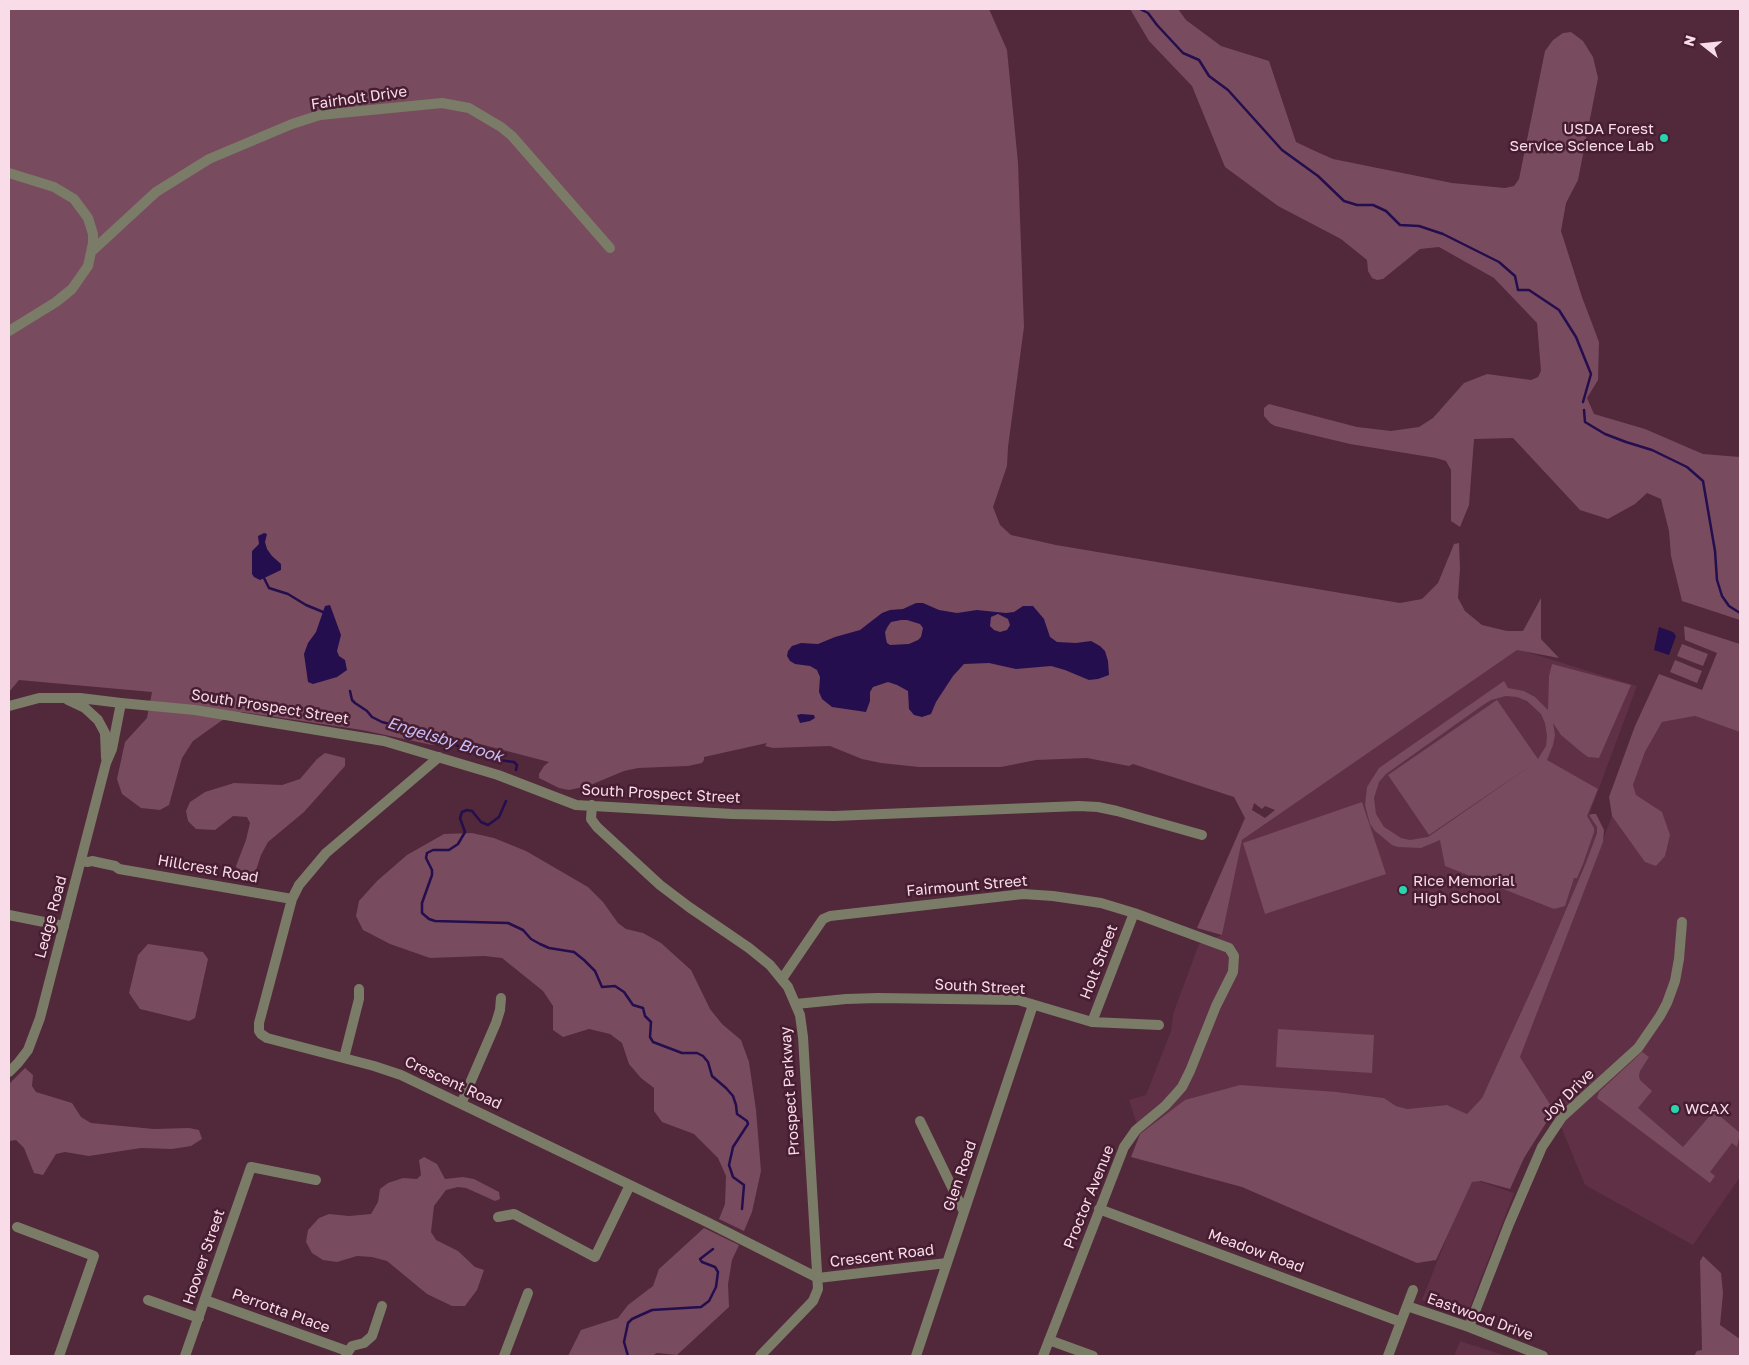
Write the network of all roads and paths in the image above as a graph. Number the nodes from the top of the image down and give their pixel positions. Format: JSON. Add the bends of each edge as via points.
{"nodes":[{"id":1,"x":9,"y":173,"type":"edge"},
{"id":2,"x":610,"y":248,"type":"dead end"},
{"id":3,"x":92,"y":251,"type":"junction"},
{"id":4,"x":9,"y":331,"type":"edge"},
{"id":5,"x":65,"y":699,"type":"junction"},
{"id":6,"x":121,"y":703,"type":"junction"},
{"id":7,"x":9,"y":706,"type":"edge"},
{"id":8,"x":439,"y":757,"type":"junction"},
{"id":9,"x":106,"y":763,"type":"junction"},
{"id":10,"x":592,"y":805,"type":"junction"},
{"id":11,"x":1202,"y":835,"type":"dead end"},
{"id":12,"x":85,"y":862,"type":"junction"},
{"id":13,"x":292,"y":899,"type":"junction"},
{"id":14,"x":1134,"y":913,"type":"junction"},
{"id":15,"x":9,"y":915,"type":"edge"},
{"id":16,"x":1682,"y":922,"type":"dead end"},
{"id":17,"x":64,"y":926,"type":"junction"},
{"id":18,"x":1234,"y":956,"type":"joint"},
{"id":19,"x":782,"y":979,"type":"junction"},
{"id":20,"x":359,"y":989,"type":"dead end"},
{"id":21,"x":501,"y":998,"type":"dead end"},
{"id":22,"x":796,"y":1004,"type":"junction"},
{"id":23,"x":1033,"y":1005,"type":"junction"},
{"id":24,"x":1092,"y":1022,"type":"junction"},
{"id":25,"x":1159,"y":1025,"type":"dead end"},
{"id":26,"x":344,"y":1058,"type":"junction"},
{"id":27,"x":9,"y":1072,"type":"edge"},
{"id":28,"x":461,"y":1104,"type":"junction"},
{"id":29,"x":920,"y":1122,"type":"dead end"},
{"id":30,"x":316,"y":1180,"type":"dead end"},
{"id":31,"x":630,"y":1185,"type":"junction"},
{"id":32,"x":1099,"y":1209,"type":"junction"},
{"id":33,"x":964,"y":1212,"type":"junction"},
{"id":34,"x":498,"y":1217,"type":"dead end"},
{"id":35,"x":17,"y":1228,"type":"dead end"},
{"id":36,"x":947,"y":1263,"type":"junction"},
{"id":37,"x":818,"y":1278,"type":"junction"},
{"id":38,"x":1413,"y":1290,"type":"dead end"},
{"id":39,"x":528,"y":1293,"type":"dead end"},
{"id":40,"x":148,"y":1300,"type":"dead end"},
{"id":41,"x":205,"y":1300,"type":"junction"},
{"id":42,"x":382,"y":1306,"type":"dead end"},
{"id":43,"x":1407,"y":1306,"type":"junction"},
{"id":44,"x":199,"y":1318,"type":"junction"},
{"id":45,"x":1401,"y":1322,"type":"junction"},
{"id":46,"x":1469,"y":1327,"type":"junction"},
{"id":47,"x":1049,"y":1340,"type":"junction"},
{"id":48,"x":346,"y":1354,"type":"edge"},
{"id":49,"x":59,"y":1356,"type":"edge"},
{"id":50,"x":186,"y":1356,"type":"edge"},
{"id":51,"x":504,"y":1356,"type":"edge"},
{"id":52,"x":760,"y":1356,"type":"edge"},
{"id":53,"x":916,"y":1356,"type":"edge"},
{"id":54,"x":1043,"y":1356,"type":"edge"},
{"id":55,"x":1093,"y":1356,"type":"edge"},
{"id":56,"x":1388,"y":1356,"type":"edge"},
{"id":57,"x":1543,"y":1356,"type":"edge"}],
"edges":[{"from":1,"to":3,"type":"street","via":[[45,184],[74,199],[91,226]]},
{"from":2,"to":3,"type":"street","name":"Fairholt Drive","via":[[501,127],[470,108],[442,103],[320,115],[292,124],[209,160],[156,192]]},
{"from":3,"to":4,"type":"street","via":[[85,272],[72,289]]},
{"from":5,"to":6,"type":"street","name":"South Prospect Street"},
{"from":5,"to":7,"type":"street","name":"South Prospect Street","via":[[39,698]]},
{"from":5,"to":9,"type":"street","name":"Ledge Road","via":[[85,708],[98,720],[105,733]]},
{"from":6,"to":8,"type":"street","name":"South Prospect Street","via":[[195,710],[328,731],[384,741]]},
{"from":6,"to":9,"type":"street","name":"Ledge Road"},
{"from":8,"to":10,"type":"street","name":"South Prospect Street","via":[[498,774],[568,803]]},
{"from":8,"to":13,"type":"street","name":"Crescent Road","via":[[326,853],[307,874]]},
{"from":9,"to":12,"type":"street","name":"Ledge Road"},
{"from":10,"to":11,"type":"street","name":"South Prospect Street","via":[[732,814],[834,816],[1079,806],[1117,811]]},
{"from":10,"to":19,"type":"street","name":"Prospect Parkway","via":[[595,824],[654,879],[757,953]]},
{"from":12,"to":13,"type":"street","name":"Hillcrest Road","via":[[91,866]]},
{"from":12,"to":17,"type":"street","name":"Ledge Road"},
{"from":13,"to":26,"type":"street","name":"Crescent Road","via":[[259,1031],[263,1037]]},
{"from":14,"to":18,"type":"street","name":"Fairmount Street","via":[[1217,942],[1229,948]]},
{"from":14,"to":19,"type":"street","name":"Fairmount Street","via":[[1100,903],[1023,894],[830,916],[823,919]]},
{"from":14,"to":24,"type":"street","name":"Holt Street"},
{"from":15,"to":17,"type":"street"},
{"from":16,"to":46,"type":"street","name":"Joy Drive","via":[[1675,981],[1664,1010],[1638,1048],[1573,1107],[1542,1146]]},
{"from":17,"to":27,"type":"street","name":"Ledge Road","via":[[36,1033],[22,1058]]},
{"from":18,"to":32,"type":"street","name":"Proctor Avenue","via":[[1232,972],[1182,1087],[1128,1141]]},
{"from":19,"to":22,"type":"street","name":"Prospect Parkway"},
{"from":20,"to":26,"type":"street"},
{"from":21,"to":28,"type":"street","via":[[496,1023]]},
{"from":22,"to":23,"type":"street","name":"South Street","via":[[878,998],[1011,1000]]},
{"from":22,"to":37,"type":"street","name":"Prospect Parkway","via":[[803,1037]]},
{"from":23,"to":24,"type":"street","name":"South Street"},
{"from":23,"to":33,"type":"street","name":"Glen Road"},
{"from":24,"to":25,"type":"street","name":"South Street"},
{"from":26,"to":28,"type":"street","name":"Crescent Road","via":[[393,1072]]},
{"from":28,"to":31,"type":"street","name":"Crescent Road"},
{"from":29,"to":33,"type":"street"},
{"from":30,"to":41,"type":"street","name":"Hoover Street","via":[[251,1167]]},
{"from":31,"to":34,"type":"street","via":[[595,1257],[514,1214]]},
{"from":31,"to":37,"type":"street","name":"Crescent Road"},
{"from":32,"to":45,"type":"street","name":"Meadow Road"},
{"from":32,"to":47,"type":"street","name":"Proctor Avenue"},
{"from":33,"to":36,"type":"street","name":"Glen Road"},
{"from":35,"to":49,"type":"street","via":[[94,1256]]},
{"from":36,"to":37,"type":"street","name":"Crescent Road"},
{"from":36,"to":53,"type":"street","name":"Glen Road"},
{"from":37,"to":52,"type":"street","name":"Prospect Parkway","via":[[818,1290],[813,1301]]},
{"from":38,"to":43,"type":"street"},
{"from":39,"to":51,"type":"street"},
{"from":40,"to":44,"type":"street"},
{"from":41,"to":44,"type":"street","name":"Hoover Street"},
{"from":41,"to":48,"type":"street","name":"Perrotta Place"},
{"from":42,"to":48,"type":"street","via":[[372,1336],[364,1343],[354,1345]]},
{"from":43,"to":45,"type":"street"},
{"from":43,"to":46,"type":"street","name":"Eastwood Drive"},
{"from":44,"to":50,"type":"street","name":"Hoover Street"},
{"from":45,"to":56,"type":"street"},
{"from":46,"to":57,"type":"street","name":"Eastwood Drive"},
{"from":47,"to":54,"type":"street","name":"Proctor Avenue"},
{"from":47,"to":55,"type":"street"}]}
